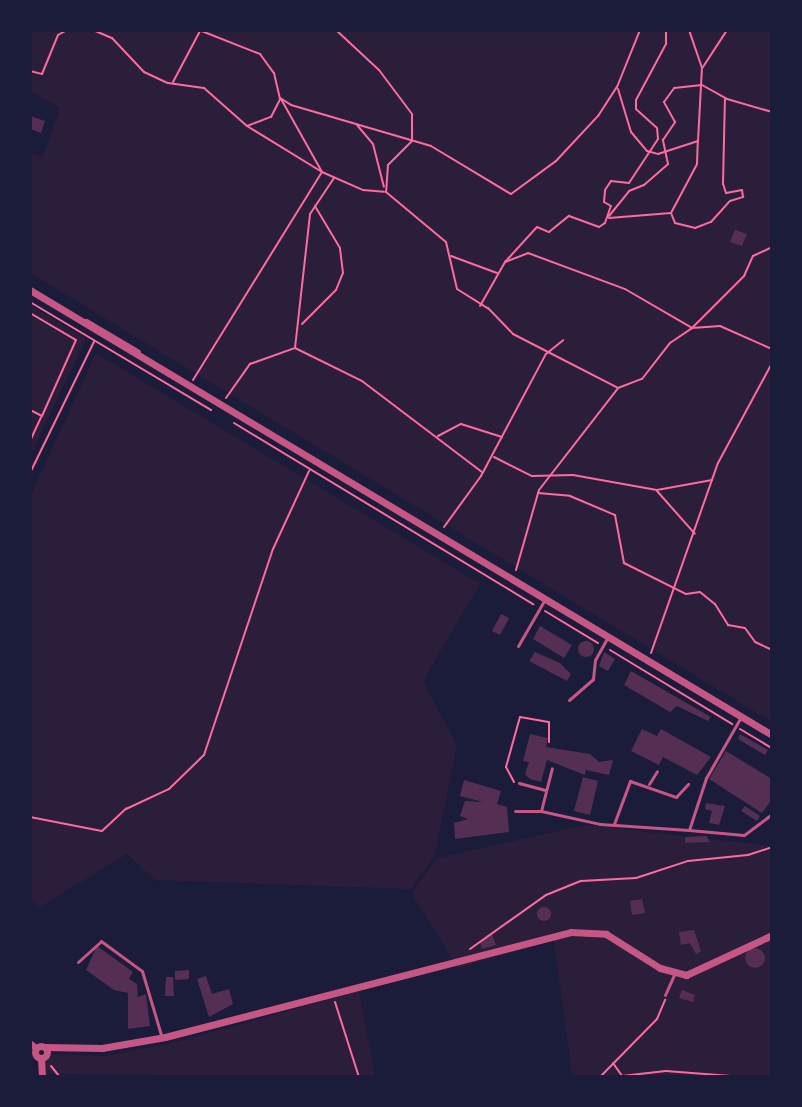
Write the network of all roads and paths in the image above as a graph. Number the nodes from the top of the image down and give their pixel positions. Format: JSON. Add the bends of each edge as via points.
{"nodes":[{"id":1,"x":67,"y":30,"type":"edge"},
{"id":2,"x":93,"y":30,"type":"edge"},
{"id":3,"x":200,"y":30,"type":"edge"},
{"id":4,"x":336,"y":30,"type":"edge"},
{"id":5,"x":640,"y":30,"type":"edge"},
{"id":6,"x":666,"y":30,"type":"edge"},
{"id":7,"x":689,"y":30,"type":"edge"},
{"id":8,"x":727,"y":30,"type":"edge"},
{"id":9,"x":342,"y":32,"type":"edge"},
{"id":10,"x":702,"y":68,"type":"junction"},
{"id":11,"x":30,"y":71,"type":"edge"},
{"id":12,"x":172,"y":83,"type":"junction"},
{"id":13,"x":702,"y":85,"type":"junction"},
{"id":14,"x":617,"y":87,"type":"junction"},
{"id":15,"x":280,"y":98,"type":"junction"},
{"id":16,"x":725,"y":98,"type":"junction"},
{"id":17,"x":772,"y":112,"type":"edge"},
{"id":18,"x":352,"y":122,"type":"junction"},
{"id":19,"x":247,"y":126,"type":"junction"},
{"id":20,"x":412,"y":141,"type":"junction"},
{"id":21,"x":698,"y":141,"type":"junction"},
{"id":22,"x":647,"y":151,"type":"junction"},
{"id":23,"x":667,"y":152,"type":"junction"},
{"id":24,"x":322,"y":172,"type":"junction"},
{"id":25,"x":334,"y":177,"type":"junction"},
{"id":26,"x":386,"y":192,"type":"junction"},
{"id":27,"x":315,"y":206,"type":"junction"},
{"id":28,"x":671,"y":213,"type":"junction"},
{"id":29,"x":608,"y":218,"type":"junction"},
{"id":30,"x":772,"y":247,"type":"edge"},
{"id":31,"x":450,"y":256,"type":"junction"},
{"id":32,"x":505,"y":262,"type":"junction"},
{"id":33,"x":498,"y":273,"type":"junction"},
{"id":34,"x":30,"y":290,"type":"edge"},
{"id":35,"x":30,"y":302,"type":"edge"},
{"id":36,"x":479,"y":307,"type":"junction"},
{"id":37,"x":30,"y":313,"type":"edge"},
{"id":38,"x":692,"y":328,"type":"junction"},
{"id":39,"x":300,"y":329,"type":"junction"},
{"id":40,"x":94,"y":340,"type":"junction"},
{"id":41,"x":563,"y":340,"type":"dead end"},
{"id":42,"x":295,"y":348,"type":"junction"},
{"id":43,"x":772,"y":349,"type":"edge"},
{"id":44,"x":546,"y":354,"type":"junction"},
{"id":45,"x":772,"y":363,"type":"edge"},
{"id":46,"x":190,"y":384,"type":"junction"},
{"id":47,"x":618,"y":388,"type":"junction"},
{"id":48,"x":182,"y":394,"type":"junction"},
{"id":49,"x":222,"y":404,"type":"junction"},
{"id":50,"x":30,"y":410,"type":"edge"},
{"id":51,"x":42,"y":416,"type":"junction"},
{"id":52,"x":230,"y":421,"type":"dead end"},
{"id":53,"x":437,"y":436,"type":"junction"},
{"id":54,"x":502,"y":437,"type":"junction"},
{"id":55,"x":30,"y":441,"type":"edge"},
{"id":56,"x":492,"y":456,"type":"junction"},
{"id":57,"x":310,"y":470,"type":"junction"},
{"id":58,"x":30,"y":473,"type":"edge"},
{"id":59,"x":483,"y":473,"type":"junction"},
{"id":60,"x":547,"y":475,"type":"junction"},
{"id":61,"x":713,"y":480,"type":"junction"},
{"id":62,"x":657,"y":490,"type":"junction"},
{"id":63,"x":538,"y":493,"type":"junction"},
{"id":64,"x":438,"y":535,"type":"junction"},
{"id":65,"x":695,"y":535,"type":"junction"},
{"id":66,"x":431,"y":543,"type":"junction"},
{"id":67,"x":512,"y":579,"type":"junction"},
{"id":68,"x":678,"y":587,"type":"junction"},
{"id":69,"x":505,"y":588,"type":"junction"},
{"id":70,"x":545,"y":599,"type":"junction"},
{"id":71,"x":539,"y":608,"type":"junction"},
{"id":72,"x":608,"y":637,"type":"junction"},
{"id":73,"x":518,"y":646,"type":"dead end"},
{"id":74,"x":602,"y":646,"type":"junction"},
{"id":75,"x":772,"y":650,"type":"edge"},
{"id":76,"x":650,"y":656,"type":"dead end"},
{"id":77,"x":569,"y":700,"type":"dead end"},
{"id":78,"x":741,"y":717,"type":"junction"},
{"id":79,"x":736,"y":727,"type":"junction"},
{"id":80,"x":772,"y":735,"type":"edge"},
{"id":81,"x":549,"y":742,"type":"dead end"},
{"id":82,"x":772,"y":748,"type":"edge"},
{"id":83,"x":552,"y":768,"type":"dead end"},
{"id":84,"x":657,"y":771,"type":"dead end"},
{"id":85,"x":519,"y":783,"type":"joint"},
{"id":86,"x":649,"y":784,"type":"junction"},
{"id":87,"x":688,"y":784,"type":"dead end"},
{"id":88,"x":547,"y":790,"type":"junction"},
{"id":89,"x":515,"y":811,"type":"dead end"},
{"id":90,"x":541,"y":811,"type":"junction"},
{"id":91,"x":772,"y":814,"type":"edge"},
{"id":92,"x":30,"y":817,"type":"edge"},
{"id":93,"x":614,"y":824,"type":"junction"},
{"id":94,"x":689,"y":830,"type":"junction"},
{"id":95,"x":772,"y":847,"type":"edge"},
{"id":96,"x":772,"y":935,"type":"edge"},
{"id":97,"x":464,"y":960,"type":"junction"},
{"id":98,"x":78,"y":962,"type":"dead end"},
{"id":99,"x":674,"y":975,"type":"junction"},
{"id":100,"x":333,"y":993,"type":"junction"},
{"id":101,"x":665,"y":995,"type":"joint"},
{"id":102,"x":162,"y":1038,"type":"junction"},
{"id":103,"x":33,"y":1046,"type":"edge"},
{"id":104,"x":45,"y":1052,"type":"junction"},
{"id":105,"x":613,"y":1063,"type":"junction"},
{"id":106,"x":666,"y":1071,"type":"junction"},
{"id":107,"x":42,"y":1077,"type":"edge"},
{"id":108,"x":60,"y":1077,"type":"edge"},
{"id":109,"x":359,"y":1077,"type":"edge"},
{"id":110,"x":600,"y":1077,"type":"edge"},
{"id":111,"x":660,"y":1077,"type":"edge"},
{"id":112,"x":744,"y":1077,"type":"edge"}],
"edges":[{"from":1,"to":11,"type":"path","via":[[58,35],[42,74]]},
{"from":2,"to":12,"type":"path","via":[[112,38],[135,67]]},
{"from":3,"to":12,"type":"path"},
{"from":3,"to":15,"type":"path","via":[[260,54],[274,73]]},
{"from":4,"to":9,"type":"path"},
{"from":5,"to":14,"type":"path"},
{"from":6,"to":22,"type":"path","via":[[666,44],[636,100],[636,109],[659,134]]},
{"from":7,"to":10,"type":"path"},
{"from":8,"to":10,"type":"path"},
{"from":9,"to":20,"type":"path","via":[[412,114]]},
{"from":10,"to":13,"type":"path"},
{"from":12,"to":19,"type":"path","via":[[204,88]]},
{"from":13,"to":16,"type":"path"},
{"from":13,"to":21,"type":"path"},
{"from":13,"to":23,"type":"path","via":[[674,88],[664,102],[675,122],[663,140]]},
{"from":14,"to":20,"type":"path","via":[[556,161],[511,194],[451,155]]},
{"from":14,"to":22,"type":"path","via":[[631,132]]},
{"from":15,"to":18,"type":"path","via":[[316,115]]},
{"from":15,"to":19,"type":"path","via":[[271,117]]},
{"from":15,"to":24,"type":"path"},
{"from":16,"to":17,"type":"path"},
{"from":16,"to":28,"type":"path","via":[[723,184],[726,193],[742,190],[743,197],[695,228],[675,223]]},
{"from":18,"to":20,"type":"path"},
{"from":18,"to":26,"type":"path","via":[[373,144]]},
{"from":19,"to":24,"type":"path"},
{"from":20,"to":26,"type":"path","via":[[388,165]]},
{"from":21,"to":23,"type":"path"},
{"from":21,"to":28,"type":"path","via":[[697,164]]},
{"from":22,"to":23,"type":"path"},
{"from":22,"to":29,"type":"path","via":[[629,183],[611,181],[605,190],[604,202],[611,206]]},
{"from":23,"to":29,"type":"path","via":[[668,164],[629,191]]},
{"from":24,"to":25,"type":"path"},
{"from":24,"to":46,"type":"path"},
{"from":25,"to":26,"type":"path","via":[[363,190]]},
{"from":25,"to":27,"type":"path"},
{"from":26,"to":31,"type":"path","via":[[446,242]]},
{"from":27,"to":39,"type":"path","via":[[305,240]]},
{"from":27,"to":39,"type":"path","via":[[340,248],[343,273],[336,290]]},
{"from":28,"to":29,"type":"path"},
{"from":29,"to":32,"type":"path","via":[[599,227],[585,225],[578,216],[549,232],[537,227]]},
{"from":30,"to":38,"type":"path","via":[[753,256],[744,276]]},
{"from":31,"to":33,"type":"path"},
{"from":31,"to":36,"type":"path","via":[[457,289]]},
{"from":32,"to":33,"type":"path"},
{"from":32,"to":38,"type":"path","via":[[528,253],[560,261],[625,289]]},
{"from":33,"to":36,"type":"path"},
{"from":34,"to":46,"type":"street"},
{"from":35,"to":40,"type":"path"},
{"from":36,"to":44,"type":"path","via":[[488,308],[513,334]]},
{"from":37,"to":51,"type":"path","via":[[76,340]]},
{"from":38,"to":43,"type":"path","via":[[720,326]]},
{"from":38,"to":47,"type":"path","via":[[670,343],[642,379]]},
{"from":39,"to":42,"type":"path"},
{"from":40,"to":48,"type":"path"},
{"from":40,"to":58,"type":"path"},
{"from":41,"to":44,"type":"path"},
{"from":42,"to":49,"type":"path","via":[[250,364]]},
{"from":42,"to":53,"type":"path","via":[[362,381]]},
{"from":44,"to":47,"type":"path"},
{"from":44,"to":54,"type":"path"},
{"from":45,"to":61,"type":"path"},
{"from":46,"to":48,"type":"path"},
{"from":46,"to":49,"type":"street"},
{"from":47,"to":60,"type":"path"},
{"from":48,"to":49,"type":"path","via":[[217,413]]},
{"from":49,"to":64,"type":"street"},
{"from":50,"to":51,"type":"path"},
{"from":51,"to":55,"type":"path"},
{"from":52,"to":57,"type":"path"},
{"from":53,"to":54,"type":"path","via":[[461,424]]},
{"from":53,"to":59,"type":"path"},
{"from":54,"to":56,"type":"path"},
{"from":56,"to":59,"type":"path"},
{"from":56,"to":60,"type":"path","via":[[520,473]]},
{"from":57,"to":66,"type":"path"},
{"from":57,"to":92,"type":"path","via":[[273,549],[204,755],[169,789],[126,809],[102,831]]},
{"from":59,"to":64,"type":"path"},
{"from":60,"to":62,"type":"path"},
{"from":60,"to":63,"type":"path"},
{"from":61,"to":62,"type":"path"},
{"from":61,"to":65,"type":"path"},
{"from":62,"to":65,"type":"path"},
{"from":63,"to":67,"type":"path"},
{"from":63,"to":68,"type":"path","via":[[570,496],[615,515],[624,563]]},
{"from":64,"to":66,"type":"path"},
{"from":64,"to":67,"type":"street"},
{"from":65,"to":68,"type":"path"},
{"from":66,"to":69,"type":"path"},
{"from":67,"to":69,"type":"path"},
{"from":67,"to":70,"type":"street"},
{"from":68,"to":75,"type":"path","via":[[686,594],[700,592],[728,625],[745,628],[755,642]]},
{"from":68,"to":76,"type":"path"},
{"from":69,"to":71,"type":"path"},
{"from":70,"to":71,"type":"lane"},
{"from":70,"to":72,"type":"street"},
{"from":71,"to":73,"type":"lane"},
{"from":71,"to":74,"type":"path"},
{"from":72,"to":74,"type":"lane"},
{"from":72,"to":78,"type":"street"},
{"from":74,"to":77,"type":"lane","via":[[593,679]]},
{"from":74,"to":79,"type":"path"},
{"from":78,"to":79,"type":"lane"},
{"from":78,"to":80,"type":"street"},
{"from":79,"to":82,"type":"path"},
{"from":79,"to":94,"type":"lane","via":[[706,778]]},
{"from":81,"to":85,"type":"path","via":[[549,722],[524,715],[517,721],[506,771],[511,782]]},
{"from":83,"to":88,"type":"lane"},
{"from":84,"to":86,"type":"lane"},
{"from":85,"to":88,"type":"lane"},
{"from":86,"to":87,"type":"lane","via":[[676,797]]},
{"from":86,"to":93,"type":"lane","via":[[630,781]]},
{"from":88,"to":90,"type":"lane"},
{"from":89,"to":90,"type":"lane"},
{"from":90,"to":93,"type":"lane"},
{"from":91,"to":94,"type":"lane","via":[[744,835]]},
{"from":93,"to":94,"type":"lane"},
{"from":95,"to":97,"type":"path","via":[[688,861],[636,878],[581,881],[516,915],[470,949]]},
{"from":96,"to":99,"type":"street","via":[[695,973]]},
{"from":97,"to":99,"type":"street","via":[[589,930],[620,941]]},
{"from":97,"to":100,"type":"street"},
{"from":98,"to":102,"type":"lane","via":[[101,941],[142,971]]},
{"from":99,"to":101,"type":"lane"},
{"from":100,"to":102,"type":"street"},
{"from":100,"to":109,"type":"path"},
{"from":101,"to":105,"type":"path","via":[[657,1019]]},
{"from":102,"to":104,"type":"street"},
{"from":103,"to":104,"type":"street"},
{"from":104,"to":107,"type":"street"},
{"from":104,"to":108,"type":"path"},
{"from":105,"to":106,"type":"path","via":[[622,1076]]},
{"from":105,"to":110,"type":"path"},
{"from":106,"to":111,"type":"path"},
{"from":106,"to":112,"type":"path"}]}
